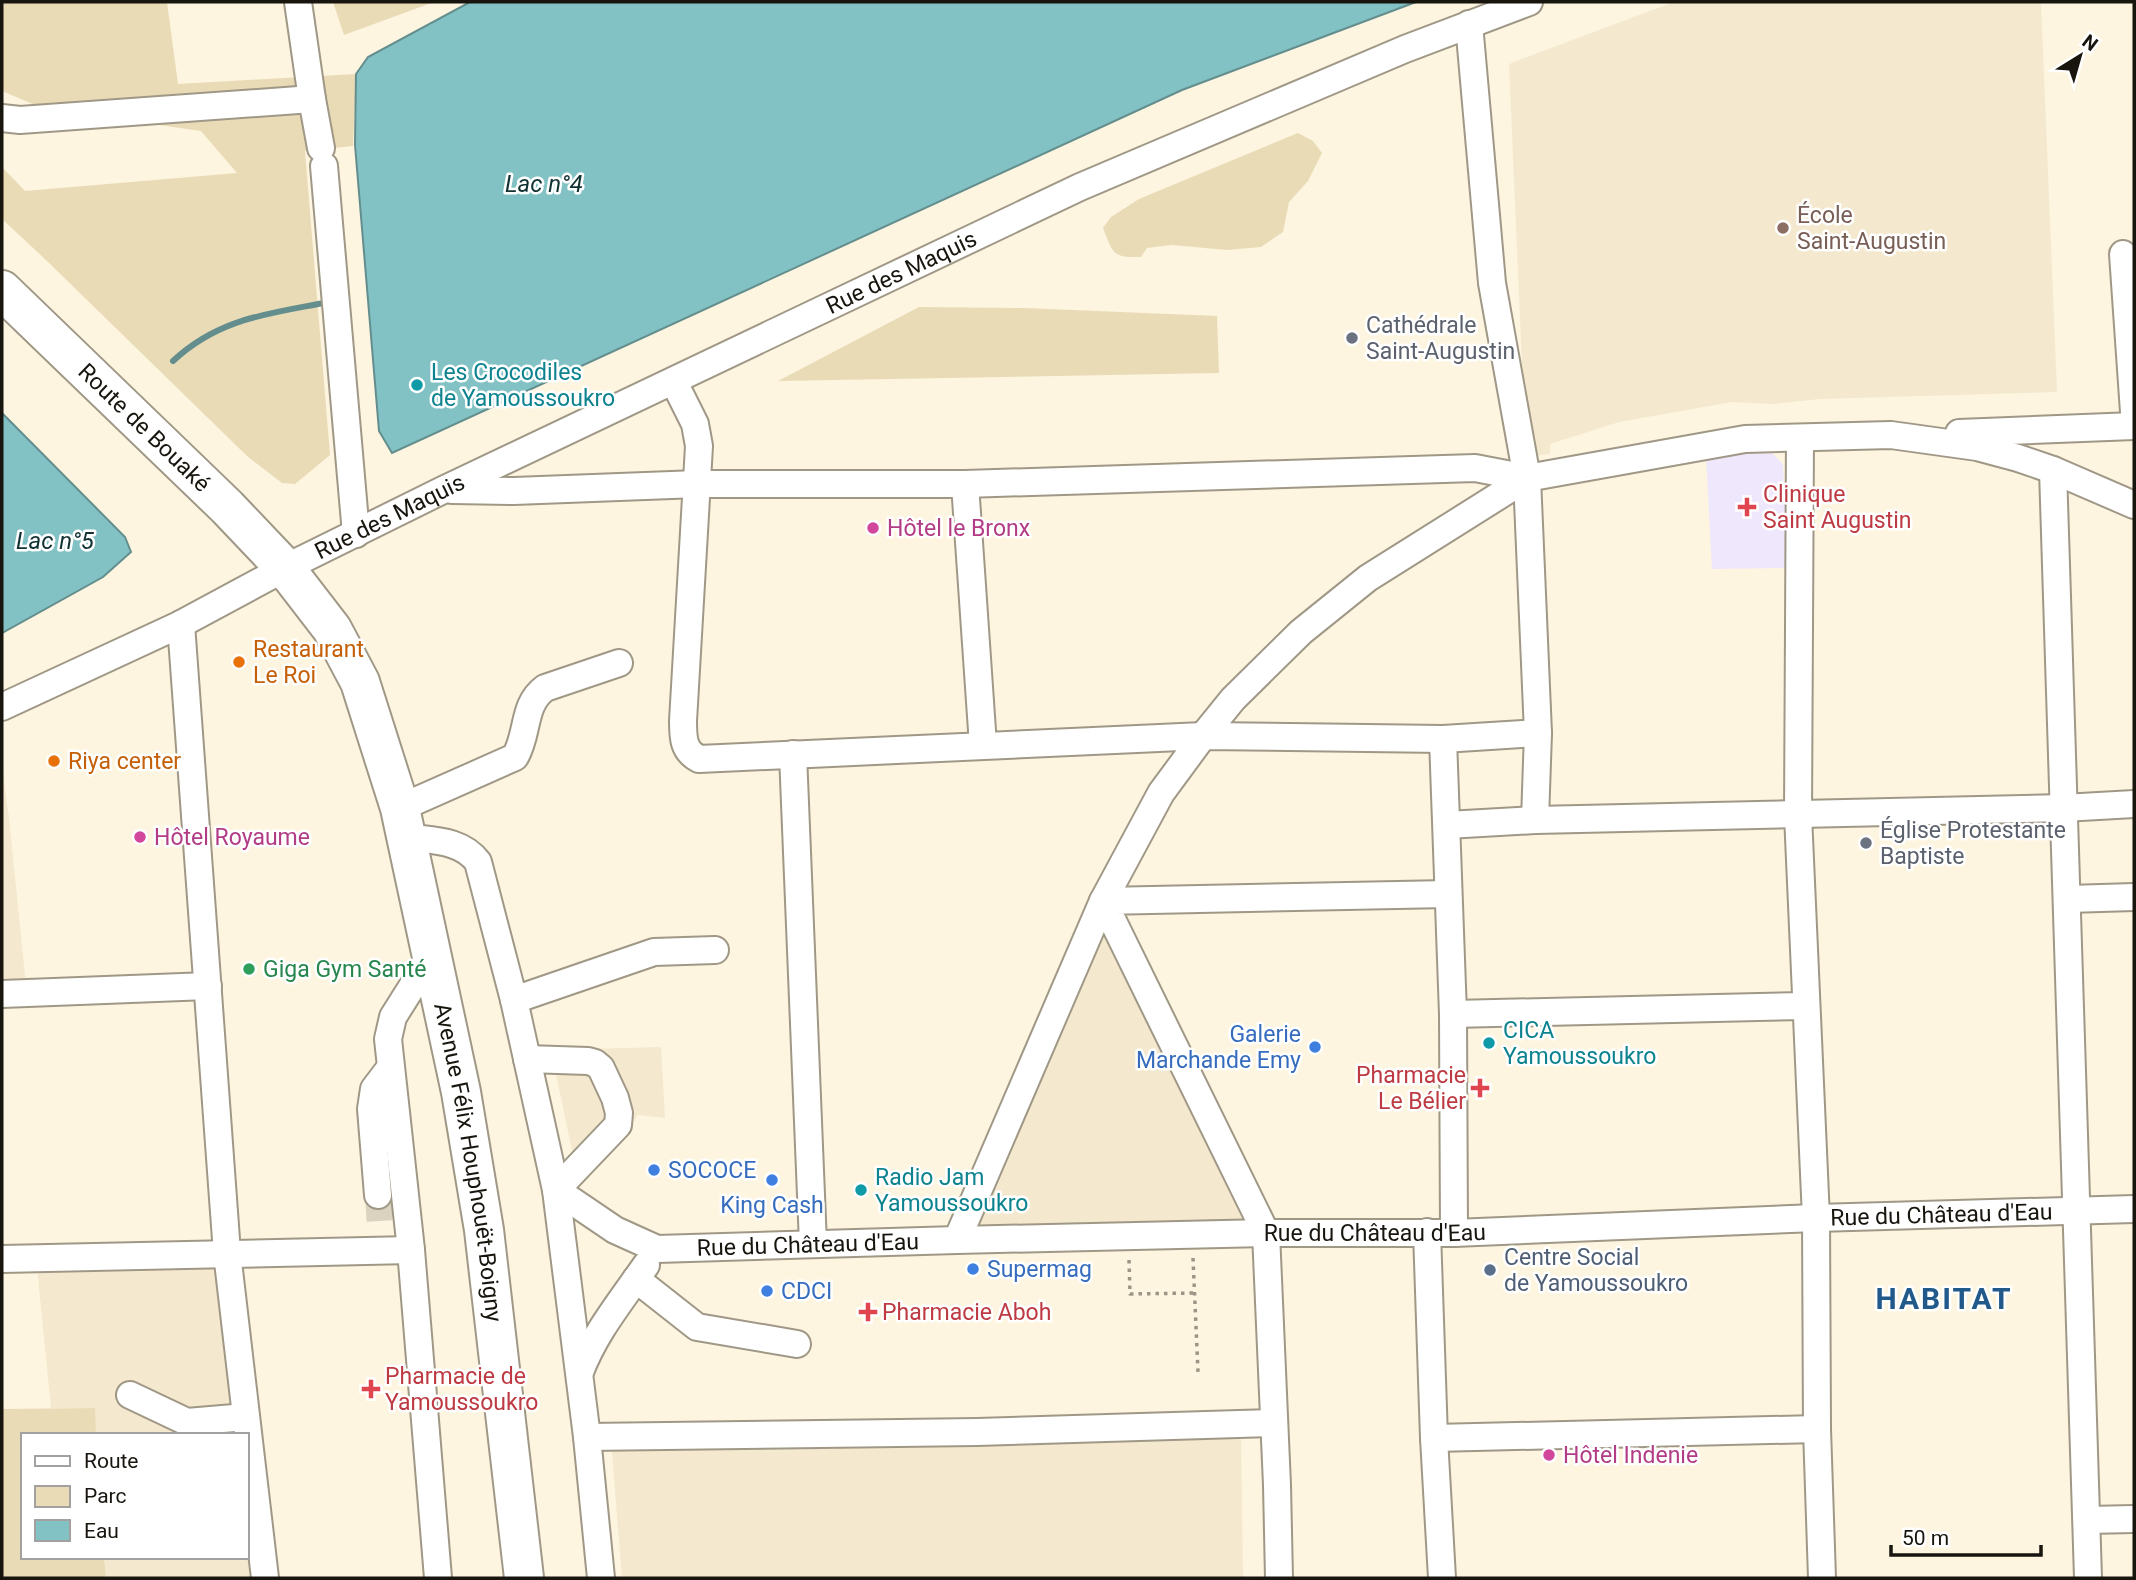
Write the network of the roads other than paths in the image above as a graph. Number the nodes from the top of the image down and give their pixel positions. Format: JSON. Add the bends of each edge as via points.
{"nodes":[{"id":1,"x":298,"y":2,"type":"edge"},
{"id":2,"x":1529,"y":2,"type":"edge"},
{"id":3,"x":1469,"y":24,"type":"junction"},
{"id":4,"x":312,"y":99,"type":"junction"},
{"id":5,"x":2,"y":118,"type":"edge"},
{"id":6,"x":2123,"y":254,"type":"dead end"},
{"id":7,"x":2,"y":290,"type":"edge"},
{"id":8,"x":674,"y":382,"type":"junction"},
{"id":9,"x":2134,"y":412,"type":"edge"},
{"id":10,"x":2134,"y":426,"type":"edge"},
{"id":11,"x":1891,"y":435,"type":"junction"},
{"id":12,"x":1800,"y":439,"type":"junction"},
{"id":13,"x":2053,"y":470,"type":"junction"},
{"id":14,"x":1527,"y":478,"type":"junction"},
{"id":15,"x":698,"y":484,"type":"junction"},
{"id":16,"x":965,"y":484,"type":"junction"},
{"id":17,"x":443,"y":490,"type":"junction"},
{"id":18,"x":2134,"y":505,"type":"edge"},
{"id":19,"x":356,"y":534,"type":"junction"},
{"id":20,"x":285,"y":568,"type":"junction"},
{"id":21,"x":181,"y":624,"type":"junction"},
{"id":22,"x":619,"y":663,"type":"dead end"},
{"id":23,"x":2,"y":707,"type":"edge"},
{"id":24,"x":1538,"y":733,"type":"junction"},
{"id":25,"x":1203,"y":736,"type":"junction"},
{"id":26,"x":1443,"y":739,"type":"junction"},
{"id":27,"x":983,"y":745,"type":"junction"},
{"id":28,"x":793,"y":754,"type":"junction"},
{"id":29,"x":2134,"y":804,"type":"edge"},
{"id":30,"x":2063,"y":808,"type":"junction"},
{"id":31,"x":1798,"y":814,"type":"junction"},
{"id":32,"x":1535,"y":820,"type":"junction"},
{"id":33,"x":403,"y":823,"type":"junction"},
{"id":34,"x":1447,"y":825,"type":"junction"},
{"id":35,"x":1448,"y":894,"type":"junction"},
{"id":36,"x":2134,"y":897,"type":"edge"},
{"id":37,"x":2068,"y":900,"type":"junction"},
{"id":38,"x":1103,"y":901,"type":"junction"},
{"id":39,"x":715,"y":950,"type":"dead end"},
{"id":40,"x":432,"y":955,"type":"junction"},
{"id":41,"x":208,"y":986,"type":"junction"},
{"id":42,"x":2,"y":994,"type":"edge"},
{"id":43,"x":514,"y":1000,"type":"junction"},
{"id":44,"x":1805,"y":1006,"type":"junction"},
{"id":45,"x":1453,"y":1014,"type":"junction"},
{"id":46,"x":527,"y":1059,"type":"junction"},
{"id":47,"x":390,"y":1068,"type":"junction"},
{"id":48,"x":556,"y":1190,"type":"junction"},
{"id":49,"x":378,"y":1195,"type":"tunnel mouth"},
{"id":50,"x":2134,"y":1209,"type":"edge"},
{"id":51,"x":2077,"y":1212,"type":"junction"},
{"id":52,"x":1816,"y":1218,"type":"junction"},
{"id":53,"x":380,"y":1227,"type":"dead end"},
{"id":54,"x":1427,"y":1232,"type":"junction"},
{"id":55,"x":1454,"y":1233,"type":"junction"},
{"id":56,"x":1266,"y":1234,"type":"junction"},
{"id":57,"x":957,"y":1240,"type":"junction"},
{"id":58,"x":813,"y":1244,"type":"junction"},
{"id":59,"x":657,"y":1249,"type":"junction"},
{"id":60,"x":410,"y":1250,"type":"junction"},
{"id":61,"x":228,"y":1253,"type":"junction"},
{"id":62,"x":2,"y":1259,"type":"edge"},
{"id":63,"x":636,"y":1279,"type":"junction"},
{"id":64,"x":797,"y":1344,"type":"dead end"},
{"id":65,"x":579,"y":1373,"type":"junction"},
{"id":66,"x":131,"y":1395,"type":"dead end"},
{"id":67,"x":246,"y":1418,"type":"junction"},
{"id":68,"x":1274,"y":1423,"type":"junction"},
{"id":69,"x":1817,"y":1429,"type":"junction"},
{"id":70,"x":248,"y":1433,"type":"edge"},
{"id":71,"x":248,"y":1435,"type":"edge"},
{"id":72,"x":587,"y":1437,"type":"junction"},
{"id":73,"x":1434,"y":1438,"type":"junction"},
{"id":74,"x":2134,"y":1519,"type":"edge"},
{"id":75,"x":2087,"y":1520,"type":"junction"},
{"id":76,"x":265,"y":1578,"type":"edge"},
{"id":77,"x":438,"y":1578,"type":"edge"},
{"id":78,"x":524,"y":1578,"type":"edge"},
{"id":79,"x":601,"y":1578,"type":"edge"},
{"id":80,"x":1279,"y":1578,"type":"edge"},
{"id":81,"x":1442,"y":1578,"type":"edge"},
{"id":82,"x":1822,"y":1578,"type":"edge"},
{"id":83,"x":2088,"y":1578,"type":"edge"}],
"edges":[{"from":1,"to":4,"type":"street"},
{"from":2,"to":3,"type":"street","name":"Rue des Maquis"},
{"from":3,"to":8,"type":"street","name":"Rue des Maquis","via":[[1080,187]]},
{"from":3,"to":14,"type":"street","via":[[1492,284]]},
{"from":4,"to":5,"type":"street"},
{"from":4,"to":19,"type":"street","via":[[323,157]]},
{"from":6,"to":9,"type":"street"},
{"from":7,"to":20,"type":"highway","name":"Route de Bouaké"},
{"from":8,"to":15,"type":"street","via":[[695,424]]},
{"from":8,"to":17,"type":"street","name":"Rue des Maquis"},
{"from":10,"to":11,"type":"street"},
{"from":11,"to":12,"type":"street"},
{"from":11,"to":13,"type":"street","via":[[1977,447]]},
{"from":12,"to":14,"type":"street","via":[[1745,439]]},
{"from":12,"to":31,"type":"street"},
{"from":13,"to":18,"type":"street"},
{"from":13,"to":30,"type":"street"},
{"from":14,"to":16,"type":"street","via":[[1475,468]]},
{"from":14,"to":24,"type":"street"},
{"from":14,"to":25,"type":"street","via":[[1368,578],[1301,632],[1233,699]]},
{"from":15,"to":16,"type":"street"},
{"from":15,"to":17,"type":"street"},
{"from":15,"to":28,"type":"street","via":[[684,743],[699,759]]},
{"from":16,"to":27,"type":"street"},
{"from":17,"to":19,"type":"street","name":"Rue des Maquis"},
{"from":19,"to":20,"type":"street","name":"Rue des Maquis"},
{"from":20,"to":21,"type":"street","name":"Rue des Maquis"},
{"from":20,"to":33,"type":"highway","name":"Avenue Félix Houphouët-Boigny","via":[[332,629],[360,682]]},
{"from":21,"to":23,"type":"street","name":"Rue des Maquis"},
{"from":21,"to":41,"type":"street"},
{"from":22,"to":33,"type":"street","via":[[538,693],[531,701],[523,744],[515,757]]},
{"from":24,"to":26,"type":"street"},
{"from":24,"to":32,"type":"street"},
{"from":25,"to":26,"type":"street"},
{"from":25,"to":27,"type":"street"},
{"from":25,"to":38,"type":"street","via":[[1161,793]]},
{"from":26,"to":34,"type":"street"},
{"from":27,"to":28,"type":"street"},
{"from":28,"to":58,"type":"street"},
{"from":29,"to":30,"type":"street"},
{"from":30,"to":31,"type":"street"},
{"from":30,"to":37,"type":"street"},
{"from":31,"to":32,"type":"street"},
{"from":31,"to":44,"type":"street"},
{"from":32,"to":34,"type":"street"},
{"from":33,"to":40,"type":"highway","name":"Avenue Félix Houphouët-Boigny"},
{"from":33,"to":43,"type":"street","via":[[454,844],[478,862]]},
{"from":34,"to":35,"type":"street"},
{"from":35,"to":38,"type":"street"},
{"from":35,"to":45,"type":"street"},
{"from":36,"to":37,"type":"street"},
{"from":37,"to":51,"type":"street"},
{"from":38,"to":56,"type":"street"},
{"from":38,"to":57,"type":"street"},
{"from":39,"to":43,"type":"street","via":[[654,952]]},
{"from":40,"to":47,"type":"street","via":[[389,1027]]},
{"from":40,"to":78,"type":"highway","name":"Avenue Félix Houphouët-Boigny","via":[[484,1230]]},
{"from":41,"to":42,"type":"street"},
{"from":41,"to":61,"type":"street"},
{"from":43,"to":46,"type":"street"},
{"from":44,"to":45,"type":"street"},
{"from":44,"to":52,"type":"street"},
{"from":45,"to":55,"type":"street"},
{"from":46,"to":48,"type":"street"},
{"from":46,"to":48,"type":"street","via":[[595,1063],[606,1077],[620,1113],[615,1129]]},
{"from":47,"to":49,"type":"street","via":[[374,1089],[371,1110]]},
{"from":47,"to":60,"type":"street"},
{"from":48,"to":59,"type":"street","name":"Rue du Château d'Eau","via":[[615,1230]]},
{"from":48,"to":65,"type":"street"},
{"from":50,"to":51,"type":"street","name":"Rue du Château d'Eau"},
{"from":51,"to":52,"type":"street","name":"Rue du Château d'Eau"},
{"from":51,"to":75,"type":"street"},
{"from":52,"to":55,"type":"street","name":"Rue du Château d'Eau"},
{"from":52,"to":69,"type":"street"},
{"from":53,"to":60,"type":"street"},
{"from":54,"to":55,"type":"street","name":"Rue du Château d'Eau"},
{"from":54,"to":56,"type":"street","name":"Rue du Château d'Eau"},
{"from":54,"to":73,"type":"street"},
{"from":56,"to":57,"type":"street","name":"Rue du Château d'Eau"},
{"from":56,"to":68,"type":"street"},
{"from":57,"to":58,"type":"street","name":"Rue du Château d'Eau"},
{"from":58,"to":59,"type":"street","name":"Rue du Château d'Eau"},
{"from":59,"to":63,"type":"street"},
{"from":60,"to":61,"type":"street"},
{"from":60,"to":77,"type":"street"},
{"from":61,"to":62,"type":"street"},
{"from":61,"to":67,"type":"street"},
{"from":63,"to":64,"type":"street","via":[[697,1327]]},
{"from":63,"to":65,"type":"street","via":[[588,1351]]},
{"from":65,"to":72,"type":"street"},
{"from":66,"to":67,"type":"street","via":[[187,1422]]},
{"from":67,"to":70,"type":"street"},
{"from":68,"to":72,"type":"street"},
{"from":68,"to":80,"type":"street"},
{"from":69,"to":73,"type":"street"},
{"from":69,"to":82,"type":"street"},
{"from":71,"to":76,"type":"street"},
{"from":72,"to":79,"type":"street"},
{"from":73,"to":81,"type":"street"},
{"from":74,"to":75,"type":"street"},
{"from":75,"to":83,"type":"street"}]}
